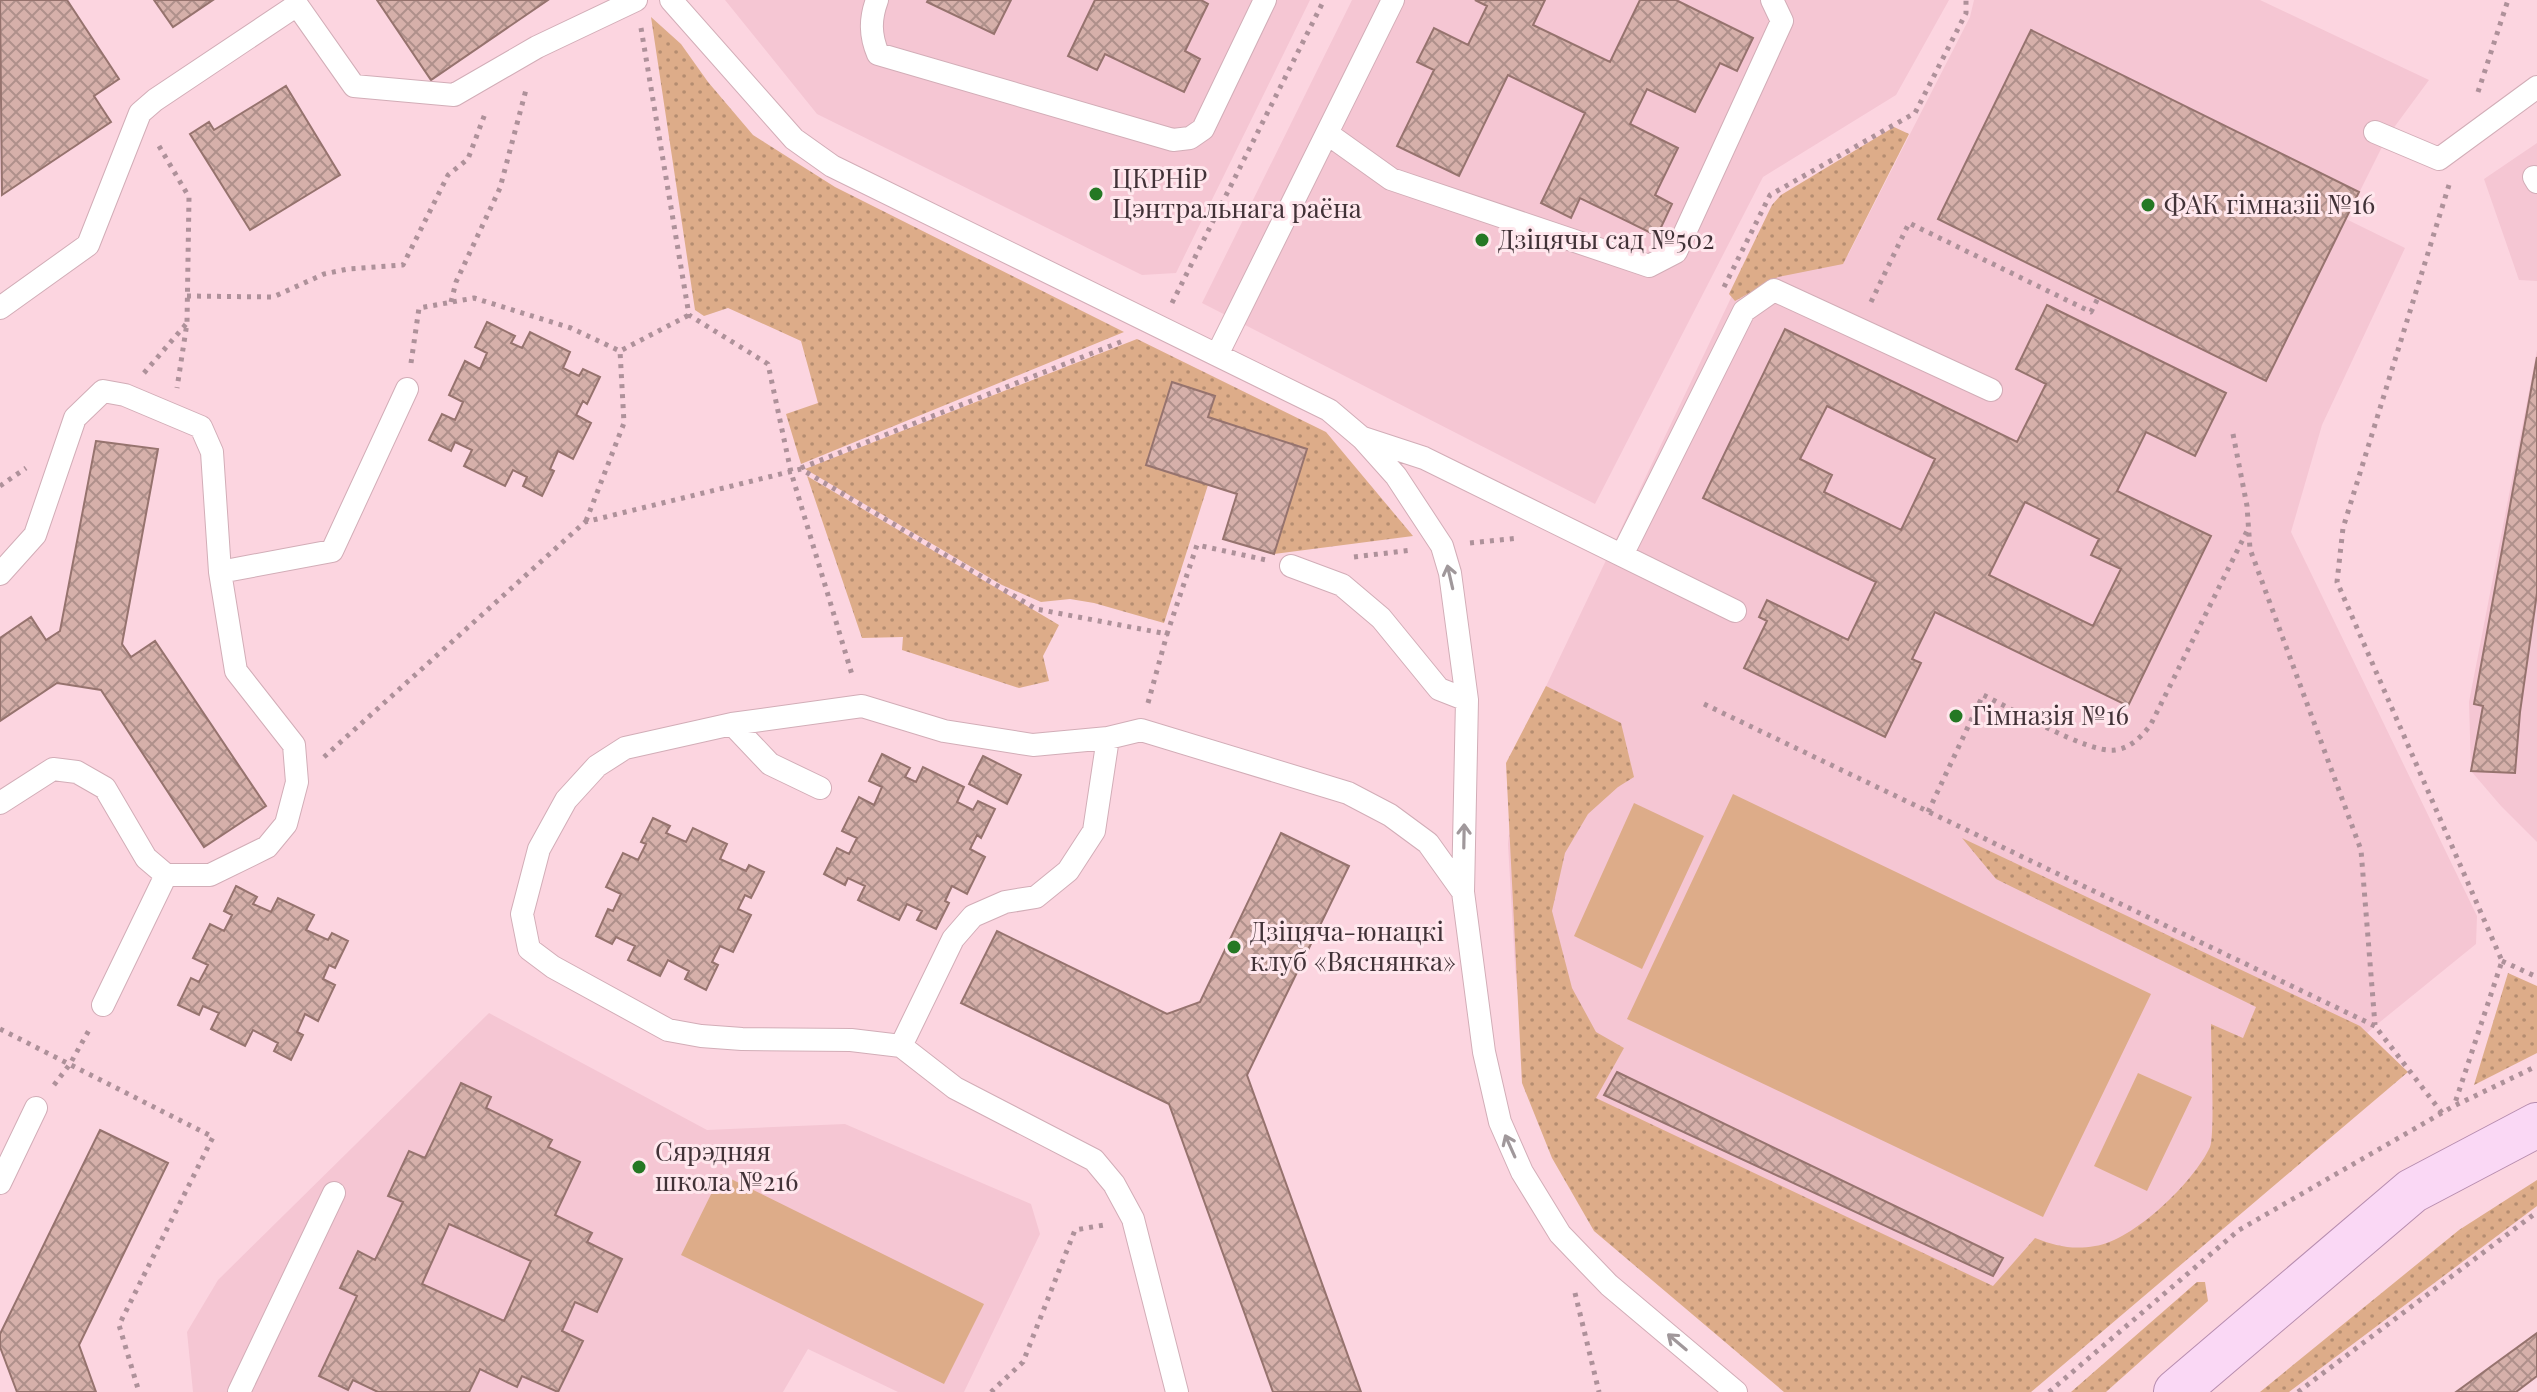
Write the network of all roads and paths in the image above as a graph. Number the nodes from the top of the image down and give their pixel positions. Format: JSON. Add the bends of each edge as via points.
{"nodes":[{"id":1,"x":636,"y":0,"type":"edge"},
{"id":2,"x":671,"y":0,"type":"edge"},
{"id":3,"x":877,"y":0,"type":"edge"},
{"id":4,"x":1265,"y":0,"type":"edge"},
{"id":5,"x":1324,"y":0,"type":"edge"},
{"id":6,"x":1393,"y":0,"type":"edge"},
{"id":7,"x":1772,"y":0,"type":"edge"},
{"id":8,"x":2508,"y":0,"type":"edge"},
{"id":9,"x":537,"y":47,"type":"junction"},
{"id":10,"x":501,"y":67,"type":"junction"},
{"id":11,"x":2537,"y":87,"type":"edge"},
{"id":12,"x":140,"y":113,"type":"junction"},
{"id":13,"x":2375,"y":132,"type":"dead end"},
{"id":14,"x":1328,"y":134,"type":"junction"},
{"id":15,"x":2463,"y":141,"type":"junction"},
{"id":16,"x":187,"y":296,"type":"junction"},
{"id":17,"x":2098,"y":298,"type":"dead end"},
{"id":18,"x":451,"y":302,"type":"junction"},
{"id":19,"x":0,"y":308,"type":"edge"},
{"id":20,"x":689,"y":315,"type":"junction"},
{"id":21,"x":187,"y":323,"type":"junction"},
{"id":22,"x":1160,"y":327,"type":"junction"},
{"id":23,"x":1858,"y":329,"type":"junction"},
{"id":24,"x":620,"y":351,"type":"junction"},
{"id":25,"x":1217,"y":355,"type":"junction"},
{"id":26,"x":407,"y":389,"type":"joint"},
{"id":27,"x":1991,"y":390,"type":"dead end"},
{"id":28,"x":125,"y":395,"type":"junction"},
{"id":29,"x":173,"y":416,"type":"junction"},
{"id":30,"x":2233,"y":434,"type":"dead end"},
{"id":31,"x":1362,"y":438,"type":"junction"},
{"id":32,"x":33,"y":463,"type":"dead end"},
{"id":33,"x":801,"y":469,"type":"junction"},
{"id":34,"x":791,"y":472,"type":"junction"},
{"id":35,"x":0,"y":486,"type":"edge"},
{"id":36,"x":585,"y":522,"type":"junction"},
{"id":37,"x":2249,"y":529,"type":"junction"},
{"id":38,"x":1622,"y":555,"type":"junction"},
{"id":39,"x":1291,"y":566,"type":"joint"},
{"id":40,"x":220,"y":572,"type":"junction"},
{"id":41,"x":0,"y":574,"type":"edge"},
{"id":42,"x":1735,"y":611,"type":"dead end"},
{"id":43,"x":1167,"y":634,"type":"junction"},
{"id":44,"x":1467,"y":700,"type":"junction"},
{"id":45,"x":1704,"y":704,"type":"dead end"},
{"id":46,"x":862,"y":706,"type":"junction"},
{"id":47,"x":732,"y":724,"type":"junction"},
{"id":48,"x":1141,"y":730,"type":"junction"},
{"id":49,"x":1108,"y":738,"type":"junction"},
{"id":50,"x":297,"y":782,"type":"junction"},
{"id":51,"x":820,"y":788,"type":"dead end"},
{"id":52,"x":0,"y":803,"type":"edge"},
{"id":53,"x":1928,"y":812,"type":"junction"},
{"id":54,"x":166,"y":875,"type":"junction"},
{"id":55,"x":1463,"y":892,"type":"junction"},
{"id":56,"x":2502,"y":961,"type":"junction"},
{"id":57,"x":2537,"y":977,"type":"edge"},
{"id":58,"x":103,"y":1005,"type":"joint"},
{"id":59,"x":2375,"y":1026,"type":"junction"},
{"id":60,"x":0,"y":1029,"type":"edge"},
{"id":61,"x":901,"y":1046,"type":"junction"},
{"id":62,"x":70,"y":1064,"type":"junction"},
{"id":63,"x":2537,"y":1066,"type":"edge"},
{"id":64,"x":2454,"y":1106,"type":"junction"},
{"id":65,"x":36,"y":1108,"type":"joint"},
{"id":66,"x":2442,"y":1113,"type":"junction"},
{"id":67,"x":2537,"y":1125,"type":"edge"},
{"id":68,"x":0,"y":1183,"type":"edge"},
{"id":69,"x":334,"y":1193,"type":"dead end"},
{"id":70,"x":2537,"y":1212,"type":"edge"},
{"id":71,"x":1133,"y":1219,"type":"junction"},
{"id":72,"x":1560,"y":1234,"type":"junction"},
{"id":73,"x":139,"y":1392,"type":"edge"},
{"id":74,"x":239,"y":1392,"type":"edge"},
{"id":75,"x":991,"y":1392,"type":"edge"},
{"id":76,"x":1177,"y":1392,"type":"edge"},
{"id":77,"x":1599,"y":1392,"type":"edge"},
{"id":78,"x":1736,"y":1392,"type":"edge"},
{"id":79,"x":2049,"y":1392,"type":"edge"},
{"id":80,"x":2176,"y":1392,"type":"edge"},
{"id":81,"x":2298,"y":1392,"type":"edge"}],
"edges":[{"from":1,"to":9,"type":"lane"},
{"from":1,"to":20,"type":"path"},
{"from":2,"to":22,"type":"lane","via":[[794,139],[832,166]]},
{"from":3,"to":4,"type":"lane","via":[[871,37],[878,54],[1173,140],[1203,129]]},
{"from":5,"to":22,"type":"path"},
{"from":6,"to":14,"type":"lane"},
{"from":7,"to":14,"type":"lane","via":[[1782,21],[1683,238],[1676,252],[1649,266],[1391,179]]},
{"from":8,"to":15,"type":"path"},
{"from":9,"to":10,"type":"lane"},
{"from":9,"to":18,"type":"path","via":[[500,188]]},
{"from":10,"to":12,"type":"lane","via":[[454,95],[354,86],[297,5]]},
{"from":10,"to":16,"type":"path","via":[[468,159],[448,175],[403,265],[324,274],[273,297]]},
{"from":11,"to":15,"type":"lane"},
{"from":12,"to":16,"type":"path","via":[[189,197]]},
{"from":12,"to":19,"type":"lane","via":[[88,245]]},
{"from":13,"to":15,"type":"lane","via":[[2439,159]]},
{"from":14,"to":25,"type":"lane"},
{"from":15,"to":56,"type":"path","via":[[2343,528],[2337,582]]},
{"from":16,"to":21,"type":"path"},
{"from":17,"to":23,"type":"path","via":[[2091,312],[1909,223]]},
{"from":18,"to":24,"type":"path","via":[[474,298],[571,328]]},
{"from":18,"to":26,"type":"path","via":[[419,308]]},
{"from":20,"to":24,"type":"path"},
{"from":20,"to":34,"type":"path","via":[[768,364]]},
{"from":21,"to":28,"type":"path"},
{"from":21,"to":29,"type":"path"},
{"from":22,"to":25,"type":"lane"},
{"from":22,"to":33,"type":"path"},
{"from":23,"to":27,"type":"lane"},
{"from":23,"to":38,"type":"lane","via":[[1774,290],[1744,311]]},
{"from":24,"to":36,"type":"path","via":[[624,423]]},
{"from":25,"to":31,"type":"lane","via":[[1329,410]]},
{"from":26,"to":40,"type":"lane","via":[[332,551]]},
{"from":28,"to":29,"type":"lane"},
{"from":28,"to":41,"type":"lane","via":[[103,391],[75,418],[35,535]]},
{"from":29,"to":40,"type":"lane","via":[[201,427],[212,452]]},
{"from":30,"to":37,"type":"path"},
{"from":31,"to":38,"type":"lane","via":[[1424,458]]},
{"from":44,"to":31,"type":"lane","one_way":true,"via":[[1442,546],[1396,476]]},
{"from":32,"to":35,"type":"path"},
{"from":33,"to":34,"type":"path"},
{"from":33,"to":43,"type":"path","via":[[1036,609]]},
{"from":34,"to":36,"type":"path"},
{"from":34,"to":46,"type":"path"},
{"from":36,"to":50,"type":"path"},
{"from":37,"to":53,"type":"path","via":[[2139,739],[2114,750],[2090,747],[1983,695]]},
{"from":37,"to":59,"type":"path","via":[[2250,549],[2361,850]]},
{"from":38,"to":42,"type":"lane"},
{"from":39,"to":43,"type":"path","via":[[1197,545]]},
{"from":39,"to":44,"type":"lane","via":[[1342,585],[1381,618],[1439,689]]},
{"from":40,"to":50,"type":"lane","via":[[236,671],[294,745]]},
{"from":43,"to":48,"type":"path"},
{"from":55,"to":44,"type":"lane","one_way":true},
{"from":45,"to":53,"type":"path"},
{"from":46,"to":47,"type":"lane"},
{"from":46,"to":49,"type":"lane","via":[[944,731],[1033,745]]},
{"from":47,"to":51,"type":"lane","via":[[770,764]]},
{"from":47,"to":61,"type":"lane","via":[[625,748],[597,766],[566,800],[539,849],[522,914],[529,949],[668,1030]]},
{"from":48,"to":49,"type":"lane"},
{"from":48,"to":55,"type":"lane","via":[[1348,793],[1428,843]]},
{"from":49,"to":61,"type":"lane","via":[[1094,831],[1068,871],[1036,897],[1005,902],[973,916],[953,939]]},
{"from":50,"to":54,"type":"lane","via":[[286,824],[267,847],[210,875]]},
{"from":52,"to":54,"type":"lane","via":[[53,769],[77,772],[105,788],[146,858]]},
{"from":53,"to":59,"type":"path"},
{"from":54,"to":58,"type":"lane"},
{"from":72,"to":55,"type":"lane","one_way":true,"via":[[1522,1172],[1500,1122],[1484,1052]]},
{"from":56,"to":57,"type":"path"},
{"from":56,"to":64,"type":"path"},
{"from":58,"to":62,"type":"path"},
{"from":59,"to":66,"type":"path"},
{"from":60,"to":62,"type":"path"},
{"from":61,"to":71,"type":"lane","via":[[955,1088],[1094,1160]]},
{"from":62,"to":65,"type":"path"},
{"from":62,"to":73,"type":"path","via":[[213,1137],[119,1325]]},
{"from":63,"to":64,"type":"path"},
{"from":64,"to":66,"type":"path"},
{"from":65,"to":68,"type":"lane"},
{"from":66,"to":79,"type":"path","via":[[2239,1230]]},
{"from":67,"to":80,"type":"main road","via":[[2412,1191]]},
{"from":69,"to":74,"type":"lane"},
{"from":70,"to":81,"type":"path"},
{"from":71,"to":75,"type":"path","via":[[1075,1230],[1023,1362]]},
{"from":71,"to":76,"type":"lane"},
{"from":72,"to":77,"type":"path"},
{"from":78,"to":72,"type":"lane","one_way":true,"via":[[1609,1285]]}]}
